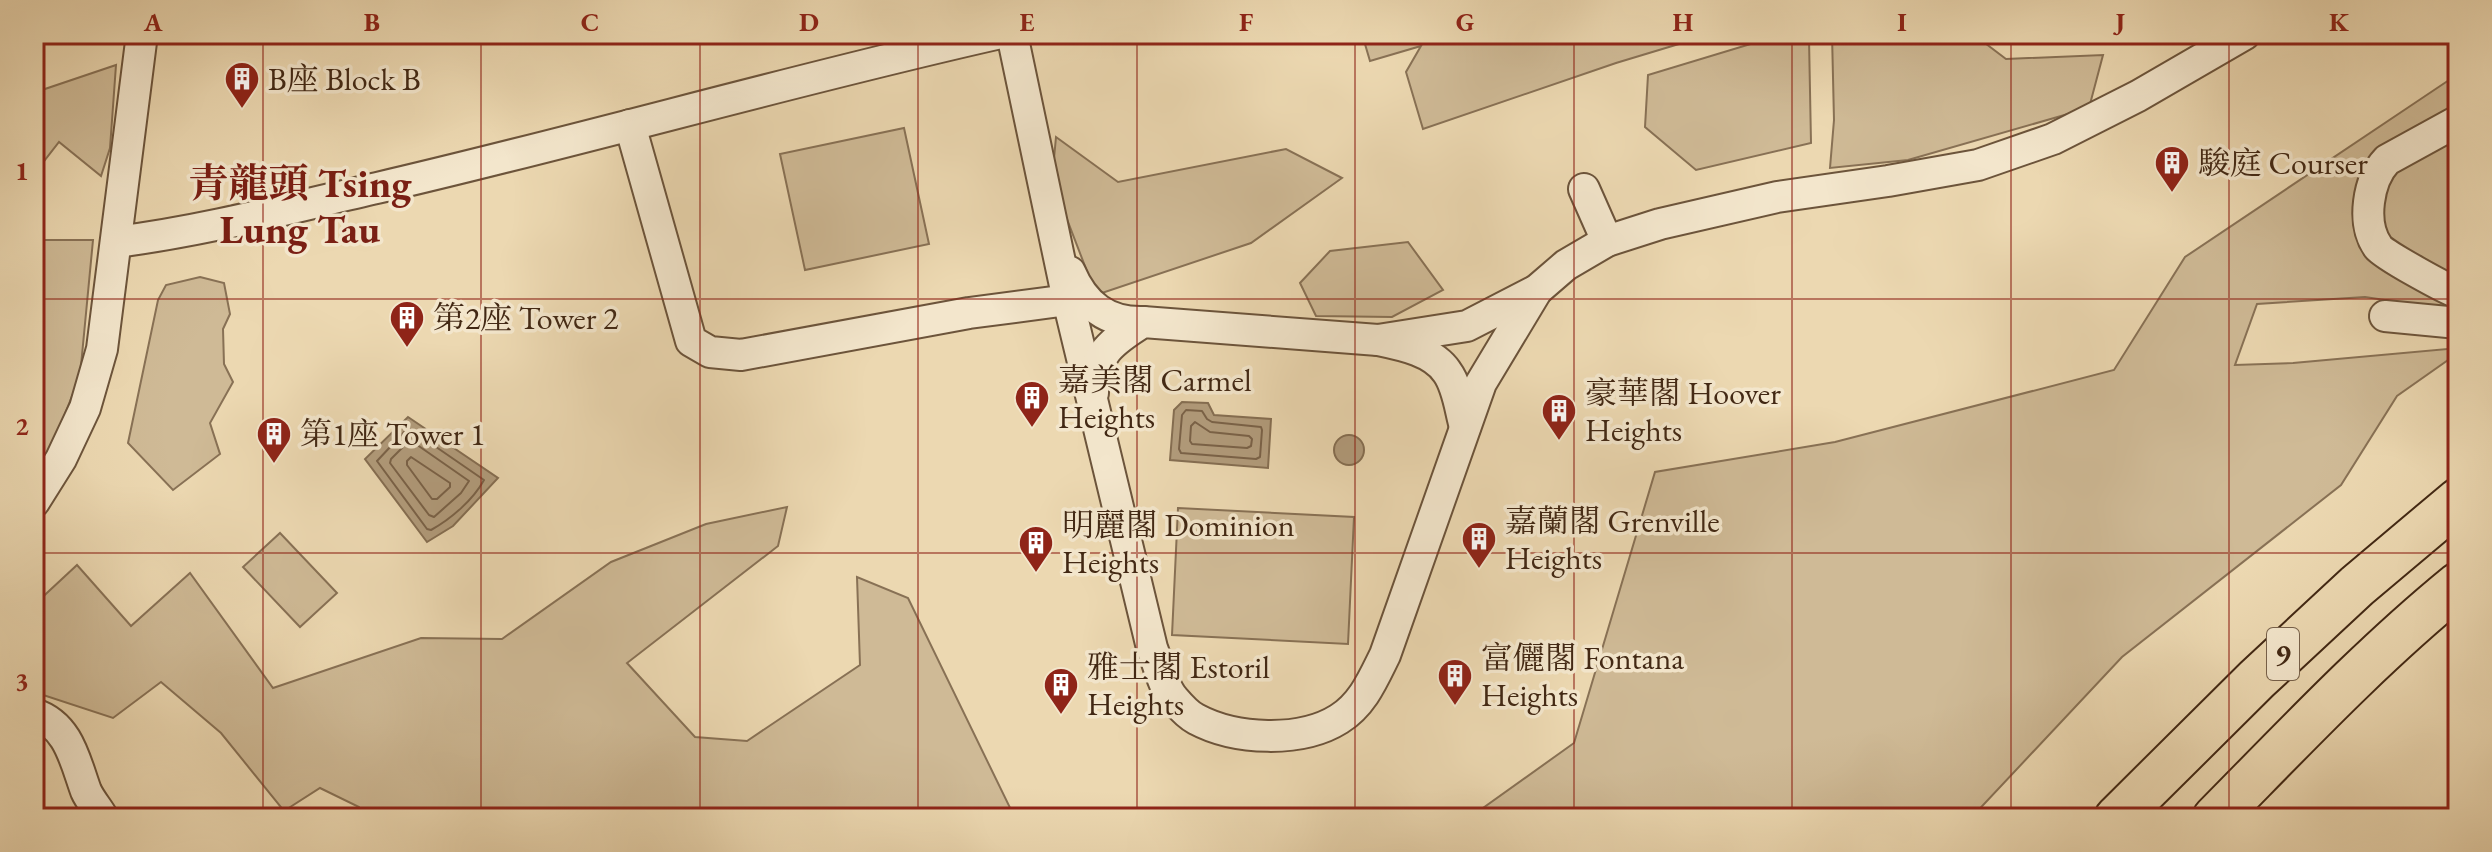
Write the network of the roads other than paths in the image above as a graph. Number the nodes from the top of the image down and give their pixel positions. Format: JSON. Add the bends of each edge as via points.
{"nodes":[{"id":1,"x":142,"y":34,"type":"edge"},
{"id":2,"x":996,"y":34,"type":"edge"},
{"id":3,"x":1012,"y":34,"type":"edge"},
{"id":4,"x":2245,"y":34,"type":"edge"},
{"id":5,"x":2458,"y":121,"type":"edge"},
{"id":6,"x":630,"y":125,"type":"junction"},
{"id":7,"x":1584,"y":189,"type":"dead end"},
{"id":8,"x":1056,"y":237,"type":"junction"},
{"id":9,"x":1607,"y":241,"type":"junction"},
{"id":10,"x":116,"y":242,"type":"junction"},
{"id":11,"x":1537,"y":290,"type":"junction"},
{"id":12,"x":2458,"y":293,"type":"edge"},
{"id":13,"x":1068,"y":300,"type":"junction"},
{"id":14,"x":2385,"y":316,"type":"dead end"},
{"id":15,"x":1143,"y":322,"type":"junction"},
{"id":16,"x":2458,"y":323,"type":"edge"},
{"id":17,"x":1378,"y":340,"type":"junction"},
{"id":18,"x":1095,"y":418,"type":"junction"},
{"id":19,"x":1465,"y":427,"type":"junction"},
{"id":20,"x":2458,"y":501,"type":"edge"},
{"id":21,"x":34,"y":502,"type":"edge"},
{"id":22,"x":2458,"y":585,"type":"edge"},
{"id":23,"x":34,"y":714,"type":"edge"},
{"id":24,"x":103,"y":818,"type":"edge"},
{"id":25,"x":2117,"y":818,"type":"edge"},
{"id":26,"x":2215,"y":818,"type":"edge"}],
"edges":[{"from":1,"to":10,"type":"street"},
{"from":2,"to":6,"type":"street"},
{"from":3,"to":8,"type":"street"},
{"from":4,"to":9,"type":"street","via":[[2053,139],[1978,165],[1777,197]]},
{"from":5,"to":12,"type":"street","via":[[2378,169],[2367,221],[2378,248]]},
{"from":6,"to":10,"type":"street","via":[[212,227]]},
{"from":6,"to":13,"type":"street","via":[[691,341],[710,352],[741,355]]},
{"from":7,"to":9,"type":"street"},
{"from":8,"to":13,"type":"street"},
{"from":8,"to":15,"type":"street","via":[[1073,280],[1088,301],[1104,315]]},
{"from":9,"to":11,"type":"street"},
{"from":10,"to":21,"type":"street","via":[[102,349],[85,408]]},
{"from":11,"to":17,"type":"street","via":[[1467,326]]},
{"from":11,"to":19,"type":"street","via":[[1481,383]]},
{"from":13,"to":18,"type":"street"},
{"from":14,"to":16,"type":"street"},
{"from":15,"to":17,"type":"street"},
{"from":15,"to":18,"type":"street","via":[[1103,353],[1094,370]]},
{"from":17,"to":19,"type":"street","via":[[1427,355],[1447,371]]},
{"from":18,"to":19,"type":"street","via":[[1152,648],[1171,696],[1194,718],[1219,729],[1260,736],[1303,734],[1339,719],[1366,694],[1385,655]]},
{"from":20,"to":25,"type":"highway","number":"9","via":[[2357,586]]},
{"from":22,"to":26,"type":"highway","number":"9","via":[[2327,704]]},
{"from":23,"to":24,"type":"street","via":[[63,734],[87,794]]}]}
